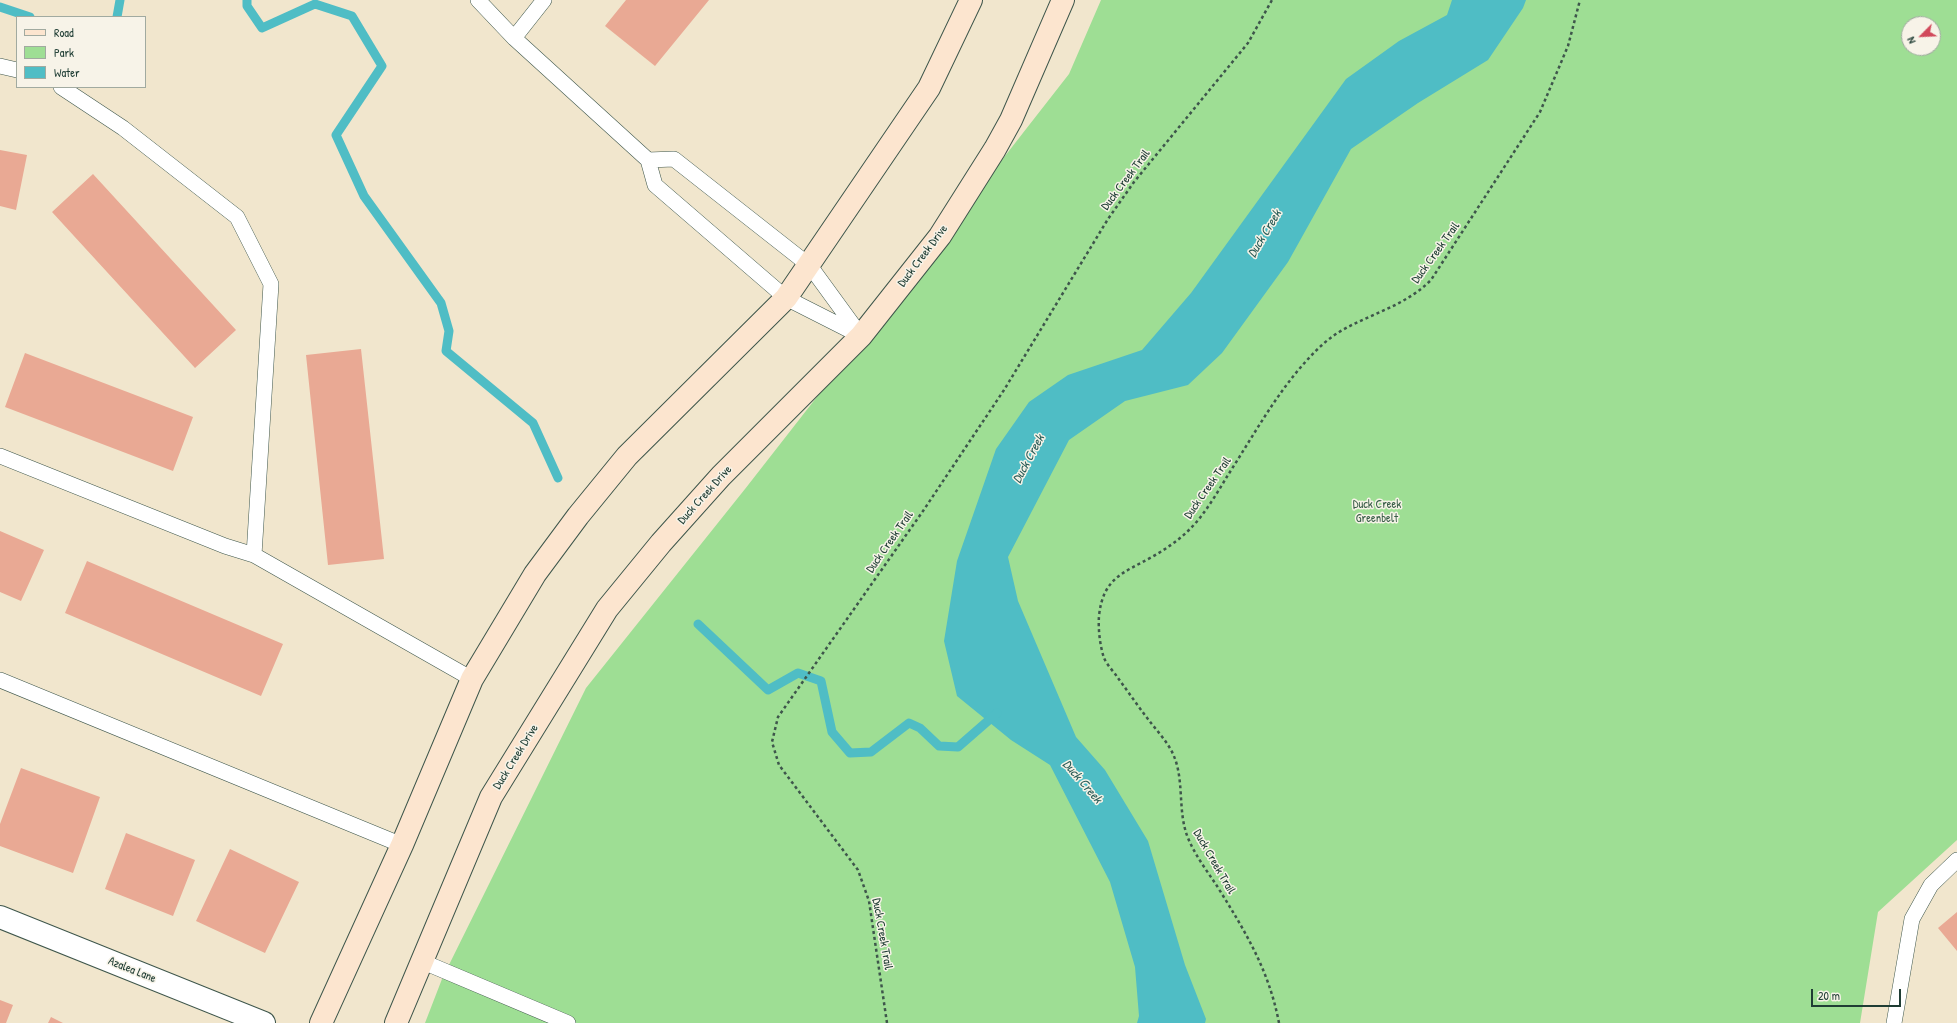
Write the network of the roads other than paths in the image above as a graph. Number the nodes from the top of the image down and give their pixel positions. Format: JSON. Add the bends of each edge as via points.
{"nodes":[{"id":1,"x":478,"y":0,"type":"edge"},
{"id":2,"x":544,"y":0,"type":"edge"},
{"id":3,"x":971,"y":0,"type":"edge"},
{"id":4,"x":1063,"y":0,"type":"edge"},
{"id":5,"x":514,"y":38,"type":"junction"},
{"id":6,"x":0,"y":66,"type":"edge"},
{"id":7,"x":16,"y":70,"type":"edge"},
{"id":8,"x":63,"y":88,"type":"edge"},
{"id":9,"x":648,"y":160,"type":"junction"},
{"id":10,"x":810,"y":266,"type":"junction"},
{"id":11,"x":786,"y":298,"type":"junction"},
{"id":12,"x":861,"y":336,"type":"junction"},
{"id":13,"x":0,"y":456,"type":"edge"},
{"id":14,"x":254,"y":555,"type":"junction"},
{"id":15,"x":472,"y":679,"type":"junction"},
{"id":16,"x":0,"y":680,"type":"edge"},
{"id":17,"x":402,"y":845,"type":"junction"},
{"id":18,"x":1957,"y":860,"type":"edge"},
{"id":19,"x":0,"y":917,"type":"edge"},
{"id":20,"x":421,"y":961,"type":"junction"},
{"id":21,"x":264,"y":1023,"type":"edge"},
{"id":22,"x":321,"y":1023,"type":"edge"},
{"id":23,"x":396,"y":1023,"type":"edge"},
{"id":24,"x":568,"y":1023,"type":"edge"},
{"id":25,"x":1894,"y":1023,"type":"edge"}],
"edges":[{"from":1,"to":5,"type":"lane"},
{"from":2,"to":5,"type":"lane"},
{"from":3,"to":10,"type":"main road","via":[[929,88]]},
{"from":4,"to":12,"type":"main road","name":"Duck Creek Drive","via":[[1011,120],[995,149],[940,236]]},
{"from":5,"to":9,"type":"lane"},
{"from":6,"to":7,"type":"lane"},
{"from":8,"to":14,"type":"lane","via":[[124,128],[237,217],[271,284]]},
{"from":9,"to":10,"type":"lane","via":[[674,159]]},
{"from":9,"to":11,"type":"lane","via":[[655,185]]},
{"from":10,"to":11,"type":"main road"},
{"from":10,"to":12,"type":"lane"},
{"from":11,"to":12,"type":"lane"},
{"from":11,"to":15,"type":"main road","via":[[627,456],[535,574]]},
{"from":12,"to":20,"type":"main road","name":"Duck Creek Drive","via":[[721,476],[607,609],[491,797]]},
{"from":13,"to":14,"type":"lane","via":[[225,546]]},
{"from":14,"to":15,"type":"lane"},
{"from":15,"to":17,"type":"main road"},
{"from":16,"to":17,"type":"lane"},
{"from":17,"to":22,"type":"main road"},
{"from":18,"to":25,"type":"lane","via":[[1930,885],[1912,919]]},
{"from":19,"to":21,"type":"street","name":"Azalea Lane"},
{"from":20,"to":23,"type":"main road","name":"Duck Creek Drive"},
{"from":20,"to":24,"type":"lane"}]}
